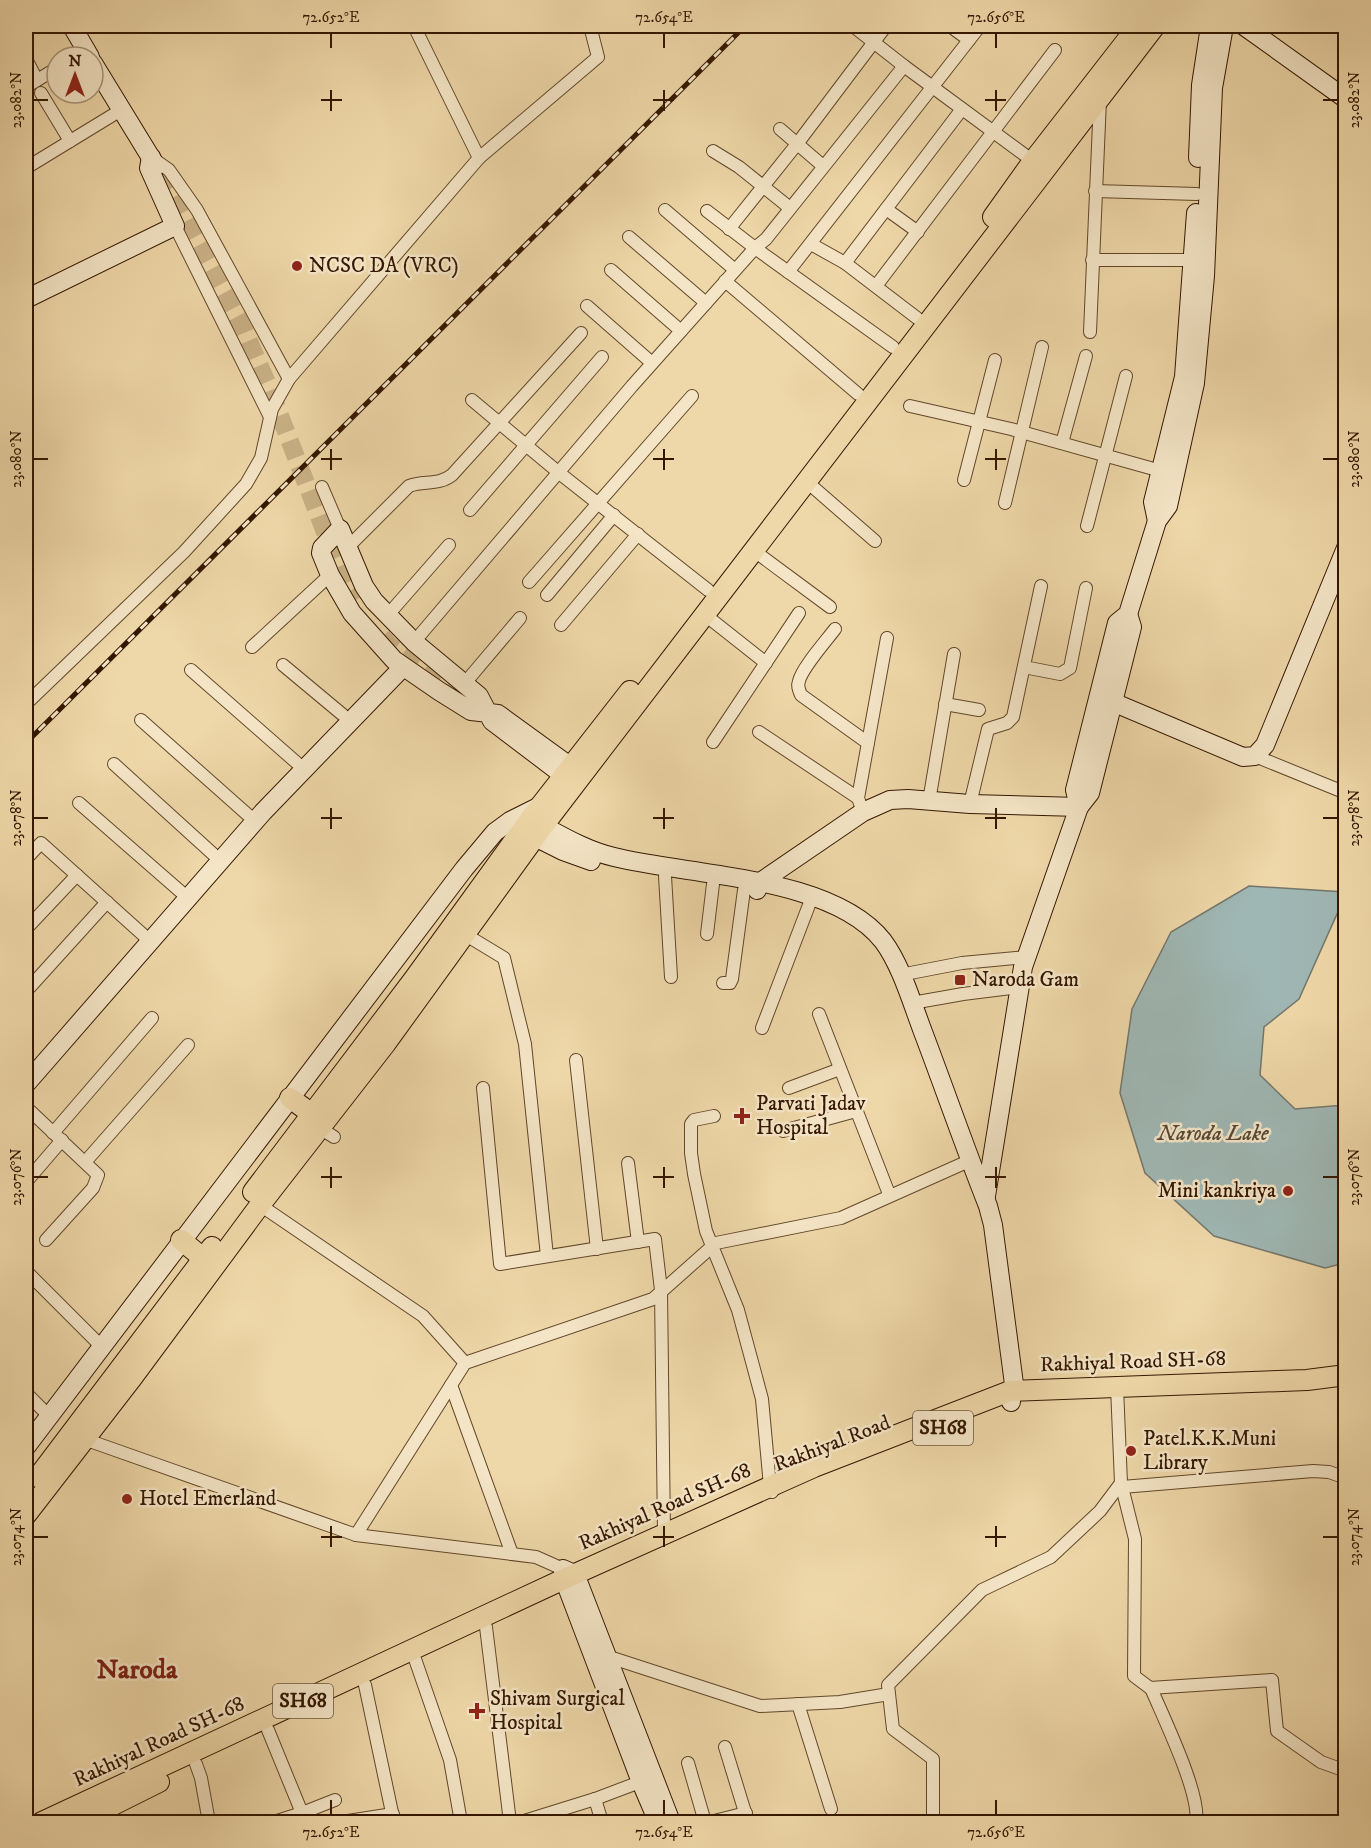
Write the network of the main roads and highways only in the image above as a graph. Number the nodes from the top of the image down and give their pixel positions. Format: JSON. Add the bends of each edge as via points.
{"nodes":[{"id":1,"x":1155,"y":26,"type":"edge"},
{"id":2,"x":1132,"y":28,"type":"edge"},
{"id":3,"x":573,"y":775,"type":"junction"},
{"id":4,"x":534,"y":824,"type":"junction"},
{"id":5,"x":290,"y":1098,"type":"road end"},
{"id":6,"x":322,"y":1126,"type":"junction"},
{"id":7,"x":182,"y":1240,"type":"road end"},
{"id":8,"x":203,"y":1258,"type":"junction"},
{"id":9,"x":1346,"y":1375,"type":"edge"},
{"id":10,"x":1346,"y":1383,"type":"edge"},
{"id":11,"x":1117,"y":1392,"type":"junction"},
{"id":12,"x":29,"y":1481,"type":"edge"},
{"id":13,"x":771,"y":1490,"type":"junction"},
{"id":14,"x":26,"y":1515,"type":"edge"},
{"id":15,"x":570,"y":1579,"type":"junction"},
{"id":16,"x":42,"y":1822,"type":"edge"},
{"id":17,"x":79,"y":1822,"type":"edge"}],
"edges":[{"from":1,"to":3,"type":"main road","via":[[704,614]]},
{"from":2,"to":3,"type":"main road"},
{"from":3,"to":4,"type":"main road"},
{"from":4,"to":6,"type":"main road","via":[[466,935]]},
{"from":4,"to":6,"type":"main road","via":[[414,979]]},
{"from":5,"to":6,"type":"main road"},
{"from":6,"to":8,"type":"main road"},
{"from":6,"to":14,"type":"main road"},
{"from":7,"to":8,"type":"main road"},
{"from":8,"to":12,"type":"main road"},
{"from":9,"to":11,"type":"main road","name":"Rakhiyal Road SH-68","number":"SH68"},
{"from":10,"to":11,"type":"main road","name":"Rakhiyal Road","number":"SH68"},
{"from":11,"to":13,"type":"main road","name":"Rakhiyal Road","number":"SH68","via":[[1010,1397]]},
{"from":13,"to":15,"type":"main road","name":"Rakhiyal Road","number":"SH68"},
{"from":13,"to":15,"type":"main road","name":"Rakhiyal Road SH-68","number":"SH68","via":[[664,1534]]},
{"from":15,"to":16,"type":"main road","name":"Rakhiyal Road SH-68","number":"SH68"},
{"from":15,"to":17,"type":"main road","name":"Rakhiyal Road","number":"SH68","via":[[486,1627]]}]}
